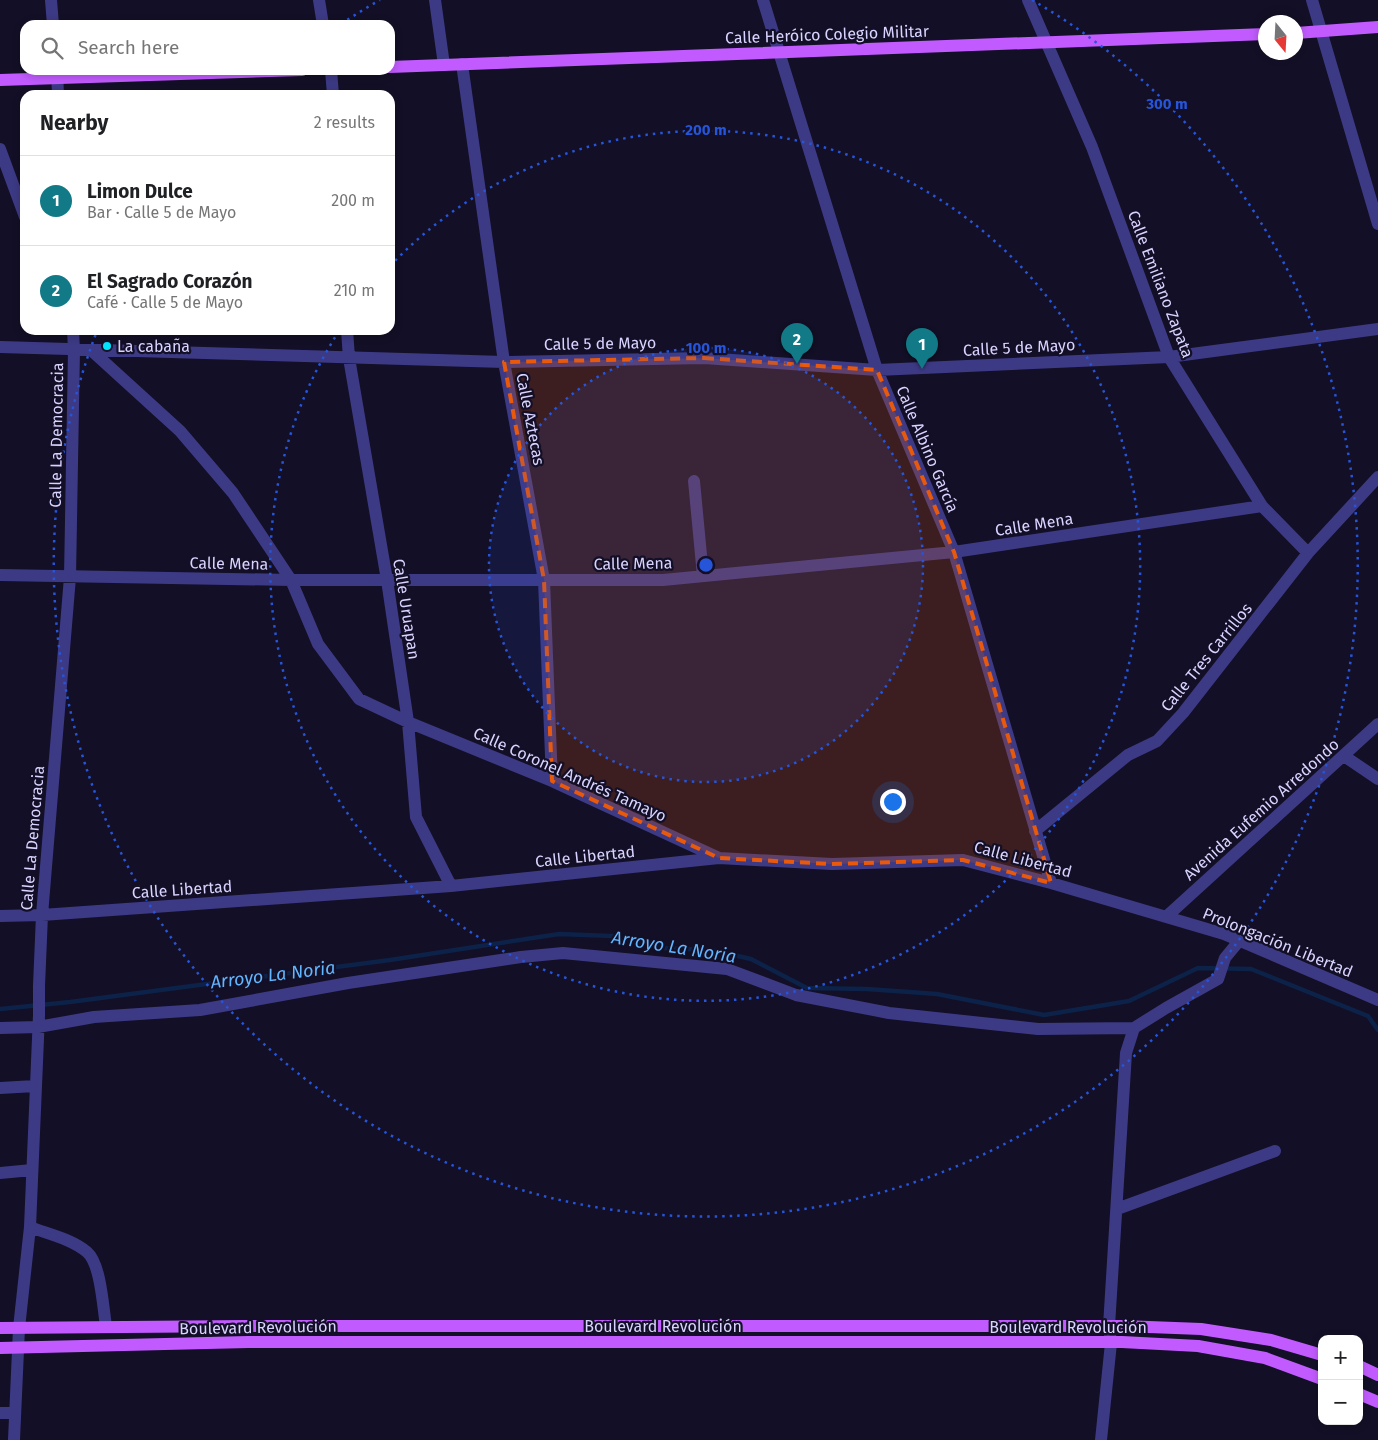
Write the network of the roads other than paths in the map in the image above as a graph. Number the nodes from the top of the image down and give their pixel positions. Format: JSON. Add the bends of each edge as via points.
{"nodes":[{"id":1,"x":51,"y":0,"type":"edge"},
{"id":2,"x":319,"y":0,"type":"edge"},
{"id":3,"x":435,"y":0,"type":"edge"},
{"id":4,"x":763,"y":0,"type":"edge"},
{"id":5,"x":1028,"y":0,"type":"edge"},
{"id":6,"x":1312,"y":0,"type":"edge"},
{"id":7,"x":53,"y":20,"type":"edge"},
{"id":8,"x":322,"y":20,"type":"edge"},
{"id":9,"x":1378,"y":27,"type":"edge"},
{"id":10,"x":1322,"y":32,"type":"junction"},
{"id":11,"x":1303,"y":33,"type":"edge"},
{"id":12,"x":1258,"y":34,"type":"edge"},
{"id":13,"x":1045,"y":42,"type":"junction"},
{"id":14,"x":779,"y":52,"type":"junction"},
{"id":15,"x":462,"y":64,"type":"junction"},
{"id":16,"x":444,"y":65,"type":"junction"},
{"id":17,"x":395,"y":67,"type":"edge"},
{"id":18,"x":57,"y":75,"type":"edge"},
{"id":19,"x":331,"y":75,"type":"edge"},
{"id":20,"x":0,"y":80,"type":"edge"},
{"id":21,"x":58,"y":90,"type":"edge"},
{"id":22,"x":333,"y":90,"type":"edge"},
{"id":23,"x":0,"y":149,"type":"edge"},
{"id":24,"x":20,"y":203,"type":"edge"},
{"id":25,"x":1378,"y":224,"type":"edge"},
{"id":26,"x":1378,"y":328,"type":"edge"},
{"id":27,"x":73,"y":335,"type":"edge"},
{"id":28,"x":347,"y":335,"type":"edge"},
{"id":29,"x":0,"y":347,"type":"edge"},
{"id":30,"x":74,"y":350,"type":"junction"},
{"id":31,"x":91,"y":350,"type":"junction"},
{"id":32,"x":1169,"y":357,"type":"junction"},
{"id":33,"x":349,"y":358,"type":"junction"},
{"id":34,"x":504,"y":362,"type":"junction"},
{"id":35,"x":877,"y":370,"type":"junction"},
{"id":36,"x":1378,"y":477,"type":"edge"},
{"id":37,"x":694,"y":481,"type":"dead end"},
{"id":38,"x":1262,"y":506,"type":"junction"},
{"id":39,"x":954,"y":552,"type":"junction"},
{"id":40,"x":1308,"y":553,"type":"junction"},
{"id":41,"x":0,"y":575,"type":"edge"},
{"id":42,"x":703,"y":576,"type":"junction"},
{"id":43,"x":70,"y":577,"type":"junction"},
{"id":44,"x":291,"y":580,"type":"junction"},
{"id":45,"x":387,"y":580,"type":"junction"},
{"id":46,"x":544,"y":580,"type":"junction"},
{"id":47,"x":408,"y":722,"type":"junction"},
{"id":48,"x":1378,"y":724,"type":"edge"},
{"id":49,"x":1344,"y":756,"type":"junction"},
{"id":50,"x":1378,"y":779,"type":"edge"},
{"id":51,"x":552,"y":781,"type":"junction"},
{"id":52,"x":1035,"y":831,"type":"junction"},
{"id":53,"x":719,"y":858,"type":"junction"},
{"id":54,"x":1051,"y":883,"type":"junction"},
{"id":55,"x":451,"y":886,"type":"junction"},
{"id":56,"x":42,"y":915,"type":"junction"},
{"id":57,"x":0,"y":916,"type":"edge"},
{"id":58,"x":1166,"y":917,"type":"junction"},
{"id":59,"x":1239,"y":940,"type":"junction"},
{"id":60,"x":1378,"y":1000,"type":"edge"},
{"id":61,"x":38,"y":1021,"type":"junction"},
{"id":62,"x":0,"y":1028,"type":"edge"},
{"id":63,"x":1134,"y":1028,"type":"junction"},
{"id":64,"x":35,"y":1086,"type":"junction"},
{"id":65,"x":0,"y":1088,"type":"edge"},
{"id":66,"x":1275,"y":1151,"type":"dead end"},
{"id":67,"x":32,"y":1170,"type":"junction"},
{"id":68,"x":0,"y":1173,"type":"edge"},
{"id":69,"x":1117,"y":1209,"type":"junction"},
{"id":70,"x":30,"y":1227,"type":"junction"},
{"id":71,"x":106,"y":1326,"type":"junction"},
{"id":72,"x":385,"y":1326,"type":"junction"},
{"id":73,"x":812,"y":1326,"type":"junction"},
{"id":74,"x":1109,"y":1326,"type":"junction"},
{"id":75,"x":0,"y":1328,"type":"edge"},
{"id":76,"x":20,"y":1328,"type":"junction"},
{"id":77,"x":385,"y":1342,"type":"junction"},
{"id":78,"x":812,"y":1342,"type":"junction"},
{"id":79,"x":1111,"y":1343,"type":"junction"},
{"id":80,"x":0,"y":1348,"type":"edge"},
{"id":81,"x":18,"y":1348,"type":"junction"},
{"id":82,"x":1318,"y":1354,"type":"edge"},
{"id":83,"x":1363,"y":1368,"type":"edge"},
{"id":84,"x":1378,"y":1375,"type":"edge"},
{"id":85,"x":1318,"y":1378,"type":"edge"},
{"id":86,"x":1363,"y":1396,"type":"edge"},
{"id":87,"x":1378,"y":1402,"type":"edge"},
{"id":88,"x":0,"y":1412,"type":"edge"},
{"id":89,"x":15,"y":1413,"type":"junction"},
{"id":90,"x":14,"y":1440,"type":"edge"},
{"id":91,"x":1101,"y":1440,"type":"edge"}],
"edges":[{"from":1,"to":7,"type":"street"},
{"from":2,"to":8,"type":"street"},
{"from":3,"to":16,"type":"street"},
{"from":4,"to":14,"type":"street","name":"Calle Albino García"},
{"from":5,"to":13,"type":"street","name":"Calle Emiliano Zapata"},
{"from":6,"to":10,"type":"street"},
{"from":9,"to":10,"type":"main road"},
{"from":10,"to":11,"type":"main road"},
{"from":10,"to":25,"type":"street"},
{"from":12,"to":13,"type":"main road","name":"Calle Heróico Colegio Militar"},
{"from":13,"to":14,"type":"main road","name":"Calle Heróico Colegio Militar"},
{"from":13,"to":32,"type":"street","name":"Calle Emiliano Zapata","via":[[1092,147]]},
{"from":14,"to":15,"type":"main road","name":"Calle Heróico Colegio Militar"},
{"from":14,"to":35,"type":"street","name":"Calle Albino García"},
{"from":15,"to":16,"type":"main road","name":"Calle Heróico Colegio Militar"},
{"from":15,"to":34,"type":"street","name":"Calle Aztecas"},
{"from":16,"to":17,"type":"main road","name":"Calle Heróico Colegio Militar"},
{"from":18,"to":20,"type":"main road"},
{"from":18,"to":21,"type":"street"},
{"from":19,"to":22,"type":"street"},
{"from":23,"to":24,"type":"street"},
{"from":26,"to":32,"type":"street","name":"Calle 5 de Mayo"},
{"from":27,"to":30,"type":"street","name":"Calle La Democracia"},
{"from":28,"to":33,"type":"street","name":"Calle Uruapan"},
{"from":29,"to":30,"type":"street","name":"Calle 5 de Mayo"},
{"from":30,"to":31,"type":"street","name":"Calle 5 de Mayo"},
{"from":30,"to":43,"type":"street","name":"Calle La Democracia"},
{"from":31,"to":33,"type":"street","name":"Calle 5 de Mayo"},
{"from":31,"to":44,"type":"street","name":"Calle Coronel Andrés Tamayo","via":[[180,431],[233,493]]},
{"from":32,"to":35,"type":"street","name":"Calle 5 de Mayo"},
{"from":32,"to":38,"type":"street","name":"Calle Emiliano Zapata"},
{"from":33,"to":34,"type":"street","name":"Calle 5 de Mayo"},
{"from":33,"to":45,"type":"street","name":"Calle Uruapan"},
{"from":34,"to":35,"type":"street","name":"Calle 5 de Mayo","via":[[704,358]]},
{"from":34,"to":46,"type":"street","name":"Calle Aztecas"},
{"from":35,"to":39,"type":"street","name":"Calle Albino García"},
{"from":36,"to":40,"type":"street","name":"Calle Tres Carrillos"},
{"from":37,"to":42,"type":"street"},
{"from":38,"to":39,"type":"street","name":"Calle Mena"},
{"from":38,"to":40,"type":"street","name":"Calle Emiliano Zapata"},
{"from":39,"to":42,"type":"street","name":"Calle Mena"},
{"from":39,"to":52,"type":"street","name":"Calle Albino García"},
{"from":40,"to":52,"type":"street","name":"Calle Tres Carrillos","via":[[1183,713],[1157,741],[1128,755]]},
{"from":41,"to":43,"type":"street","name":"Calle Mena"},
{"from":42,"to":46,"type":"street","name":"Calle Mena","via":[[664,580]]},
{"from":43,"to":44,"type":"street","name":"Calle Mena"},
{"from":43,"to":56,"type":"street","name":"Calle La Democracia"},
{"from":44,"to":45,"type":"street","name":"Calle Mena"},
{"from":44,"to":47,"type":"street","name":"Calle Coronel Andrés Tamayo","via":[[318,644],[359,698]]},
{"from":45,"to":46,"type":"street","name":"Calle Mena"},
{"from":45,"to":47,"type":"street","name":"Calle Uruapan"},
{"from":46,"to":51,"type":"street","name":"Calle Aztecas"},
{"from":47,"to":51,"type":"street","name":"Calle Coronel Andrés Tamayo"},
{"from":47,"to":55,"type":"street","name":"Calle Uruapan","via":[[416,817]]},
{"from":48,"to":49,"type":"street","name":"Avenida Eufemio Arredondo"},
{"from":49,"to":50,"type":"street"},
{"from":49,"to":58,"type":"street","name":"Avenida Eufemio Arredondo"},
{"from":51,"to":53,"type":"street","name":"Calle Coronel Andrés Tamayo"},
{"from":52,"to":54,"type":"street","name":"Calle Albino García"},
{"from":53,"to":54,"type":"street","name":"Calle Libertad","via":[[832,864],[963,860]]},
{"from":53,"to":55,"type":"street","name":"Calle Libertad"},
{"from":54,"to":58,"type":"street","name":"Calle Libertad"},
{"from":55,"to":56,"type":"street","name":"Calle Libertad"},
{"from":56,"to":57,"type":"street","name":"Calle Libertad"},
{"from":56,"to":61,"type":"street","name":"Calle La Democracia"},
{"from":58,"to":59,"type":"street","name":"Prolongación Libertad"},
{"from":59,"to":60,"type":"street","name":"Prolongación Libertad"},
{"from":59,"to":63,"type":"street","via":[[1225,958],[1218,979]]},
{"from":61,"to":62,"type":"street"},
{"from":61,"to":63,"type":"street","via":[[200,1010],[348,984],[563,953],[727,969],[796,995],[889,1012],[1038,1029]]},
{"from":61,"to":64,"type":"street","name":"Calle La Democracia"},
{"from":63,"to":69,"type":"street","via":[[1126,1053]]},
{"from":64,"to":65,"type":"street"},
{"from":64,"to":67,"type":"street","name":"Calle La Democracia"},
{"from":66,"to":69,"type":"street"},
{"from":67,"to":68,"type":"street"},
{"from":67,"to":70,"type":"street","name":"Calle La Democracia"},
{"from":69,"to":74,"type":"street"},
{"from":70,"to":71,"type":"street","via":[[89,1253],[99,1280]]},
{"from":70,"to":76,"type":"street","name":"Calle La Democracia"},
{"from":71,"to":72,"type":"main road","name":"Boulevard Revolución"},
{"from":71,"to":76,"type":"main road","name":"Boulevard Revolución"},
{"from":72,"to":73,"type":"main road","name":"Boulevard Revolución"},
{"from":72,"to":77,"type":"main road"},
{"from":73,"to":74,"type":"main road","name":"Boulevard Revolución"},
{"from":73,"to":78,"type":"main road"},
{"from":74,"to":79,"type":"street"},
{"from":74,"to":82,"type":"main road","name":"Boulevard Revolución","via":[[1201,1329],[1271,1340]]},
{"from":75,"to":76,"type":"main road","name":"Boulevard Revolución"},
{"from":76,"to":81,"type":"street","name":"Calle La Democracia"},
{"from":77,"to":78,"type":"main road","name":"Boulevard Revolución"},
{"from":77,"to":81,"type":"main road","name":"Boulevard Revolución"},
{"from":78,"to":79,"type":"main road","name":"Boulevard Revolución"},
{"from":79,"to":85,"type":"main road","name":"Boulevard Revolución","via":[[1198,1346],[1266,1358]]},
{"from":79,"to":91,"type":"street"},
{"from":80,"to":81,"type":"main road","name":"Boulevard Revolución"},
{"from":81,"to":89,"type":"street","name":"Calle La Democracia"},
{"from":83,"to":84,"type":"main road"},
{"from":86,"to":87,"type":"main road"},
{"from":88,"to":89,"type":"street"},
{"from":89,"to":90,"type":"street","name":"Calle La Democracia"}]}
